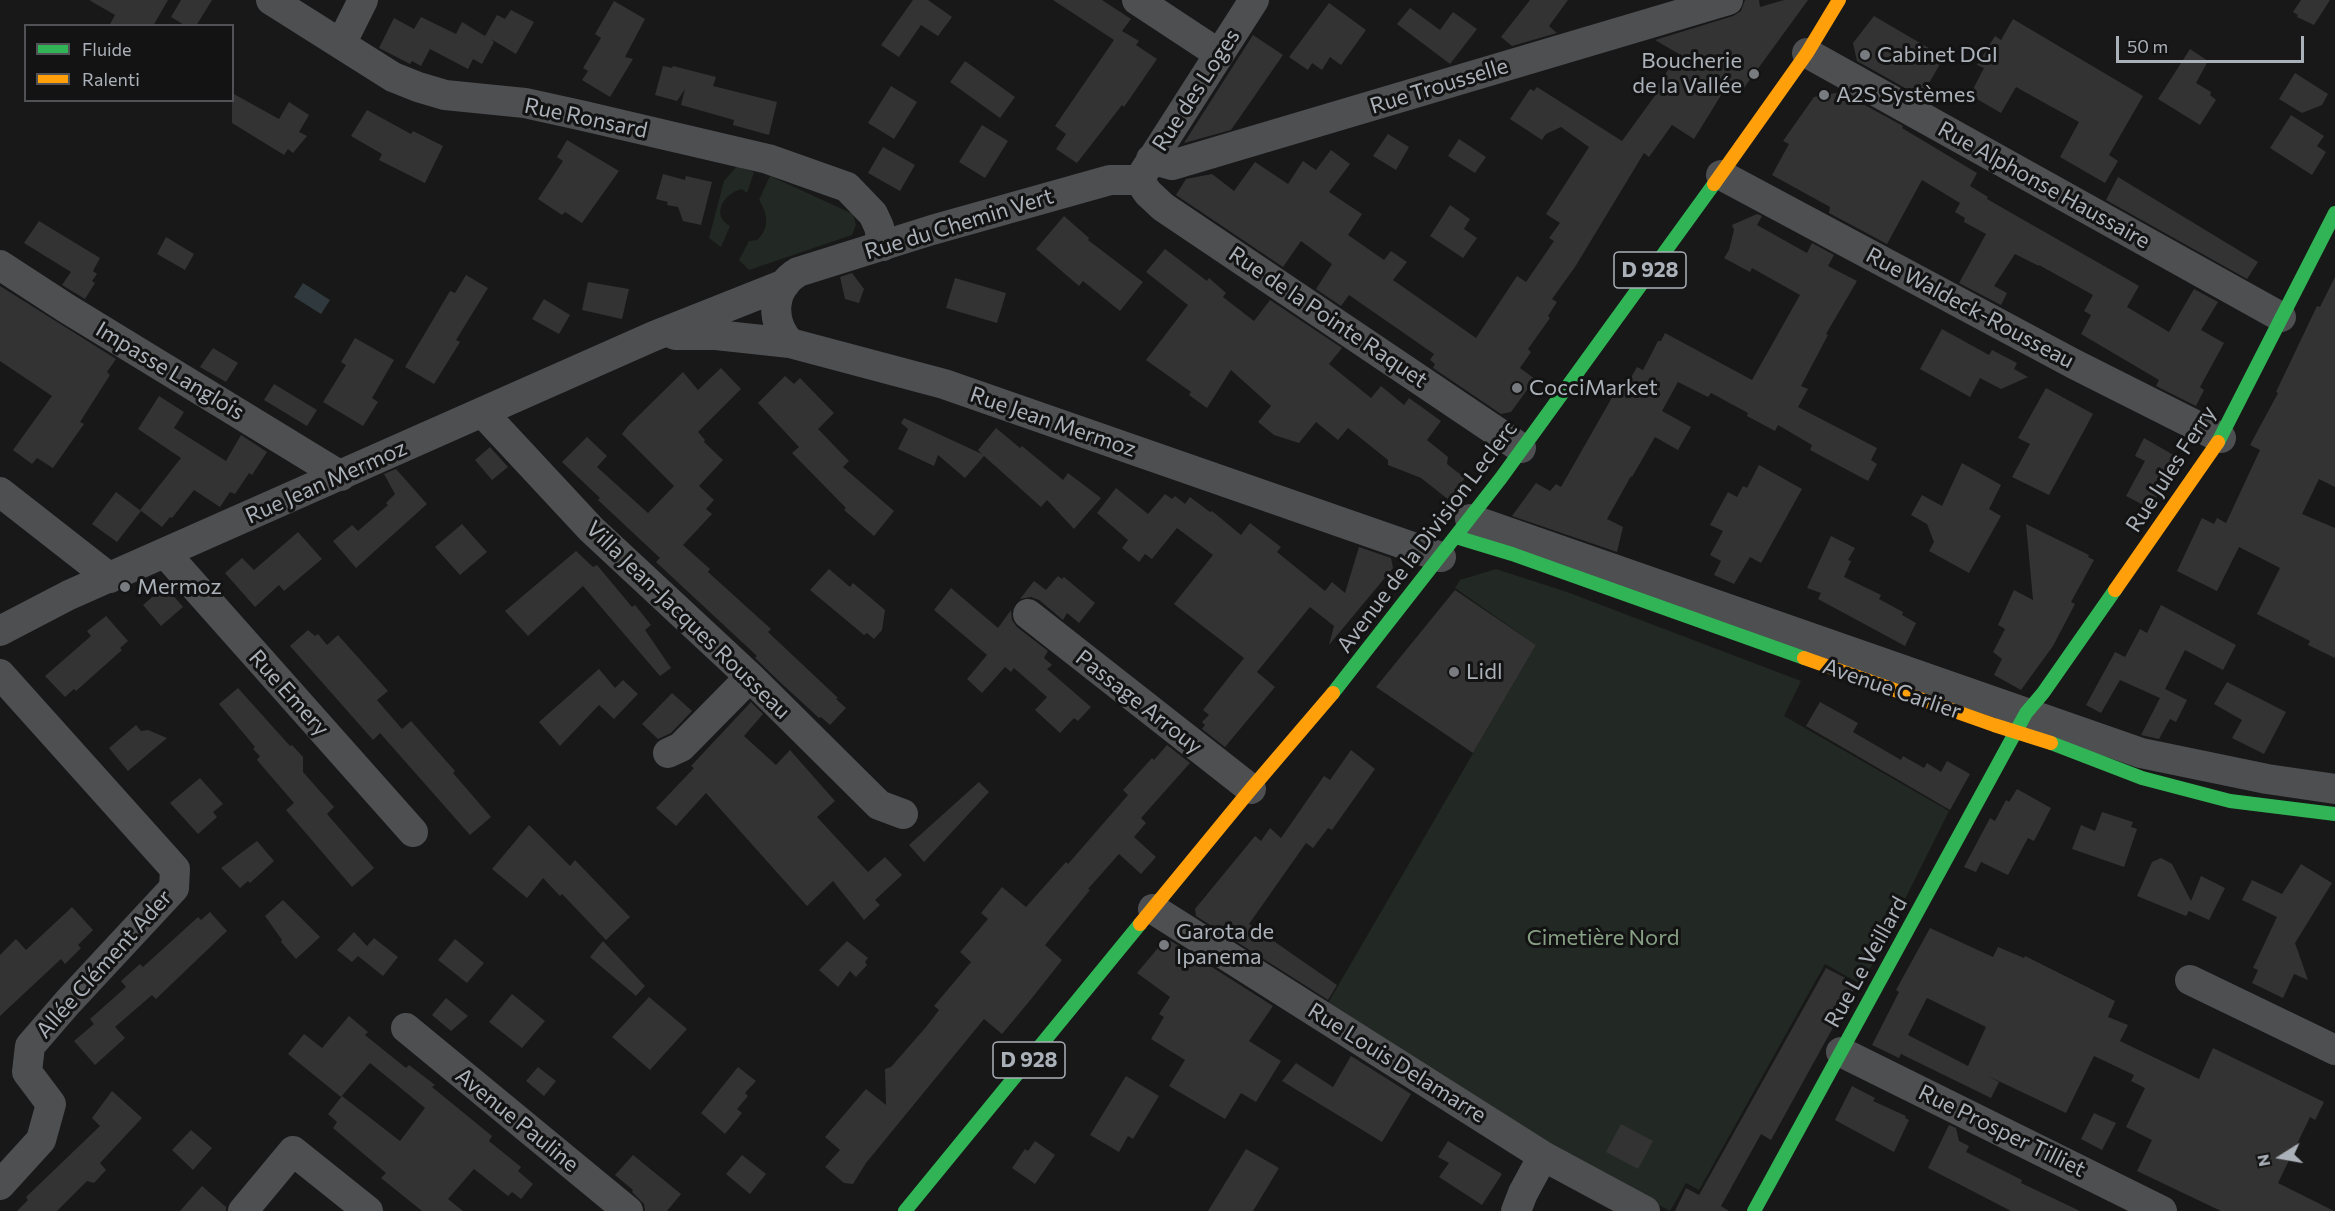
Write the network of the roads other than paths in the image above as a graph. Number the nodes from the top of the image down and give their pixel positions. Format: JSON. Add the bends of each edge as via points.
{"nodes":[{"id":1,"x":271,"y":0,"type":"edge"},
{"id":2,"x":363,"y":0,"type":"edge"},
{"id":3,"x":1137,"y":0,"type":"edge"},
{"id":4,"x":1254,"y":0,"type":"edge"},
{"id":5,"x":1728,"y":0,"type":"edge"},
{"id":6,"x":1839,"y":0,"type":"edge"},
{"id":7,"x":341,"y":44,"type":"junction"},
{"id":8,"x":1807,"y":53,"type":"junction"},
{"id":9,"x":1219,"y":54,"type":"junction"},
{"id":10,"x":1145,"y":170,"type":"junction"},
{"id":11,"x":1721,"y":175,"type":"junction"},
{"id":12,"x":2335,"y":213,"type":"edge"},
{"id":13,"x":883,"y":246,"type":"junction"},
{"id":14,"x":0,"y":265,"type":"edge"},
{"id":15,"x":785,"y":284,"type":"junction"},
{"id":16,"x":2281,"y":317,"type":"junction"},
{"id":17,"x":654,"y":336,"type":"junction"},
{"id":18,"x":790,"y":343,"type":"junction"},
{"id":19,"x":483,"y":412,"type":"junction"},
{"id":20,"x":2221,"y":438,"type":"junction"},
{"id":21,"x":1521,"y":448,"type":"junction"},
{"id":22,"x":341,"y":476,"type":"junction"},
{"id":23,"x":0,"y":492,"type":"edge"},
{"id":24,"x":1456,"y":537,"type":"junction"},
{"id":25,"x":166,"y":554,"type":"junction"},
{"id":26,"x":110,"y":578,"type":"junction"},
{"id":27,"x":1028,"y":614,"type":"dead end"},
{"id":28,"x":0,"y":631,"type":"edge"},
{"id":29,"x":0,"y":674,"type":"edge"},
{"id":30,"x":750,"y":677,"type":"junction"},
{"id":31,"x":2020,"y":722,"type":"junction"},
{"id":32,"x":668,"y":753,"type":"dead end"},
{"id":33,"x":1251,"y":789,"type":"junction"},
{"id":34,"x":2335,"y":789,"type":"edge"},
{"id":35,"x":903,"y":814,"type":"dead end"},
{"id":36,"x":2335,"y":814,"type":"edge"},
{"id":37,"x":413,"y":832,"type":"dead end"},
{"id":38,"x":1153,"y":909,"type":"junction"},
{"id":39,"x":2190,"y":980,"type":"dead end"},
{"id":40,"x":406,"y":1028,"type":"dead end"},
{"id":41,"x":2335,"y":1050,"type":"edge"},
{"id":42,"x":1841,"y":1052,"type":"junction"},
{"id":43,"x":1544,"y":1156,"type":"junction"},
{"id":44,"x":0,"y":1185,"type":"edge"},
{"id":45,"x":243,"y":1211,"type":"edge"},
{"id":46,"x":368,"y":1211,"type":"edge"},
{"id":47,"x":628,"y":1211,"type":"edge"},
{"id":48,"x":905,"y":1211,"type":"edge"},
{"id":49,"x":1516,"y":1211,"type":"edge"},
{"id":50,"x":1646,"y":1211,"type":"edge"},
{"id":51,"x":1754,"y":1211,"type":"edge"},
{"id":52,"x":2162,"y":1211,"type":"edge"}],
"edges":[{"from":1,"to":7,"type":"street","name":"Rue Ronsard"},
{"from":2,"to":7,"type":"street"},
{"from":3,"to":9,"type":"street"},
{"from":4,"to":9,"type":"street","name":"Rue des Loges"},
{"from":5,"to":10,"type":"street","name":"Rue Trousselle"},
{"from":6,"to":8,"type":"main road","name":"Avenue de la Division Leclerc","number":"D 928"},
{"from":7,"to":13,"type":"street","name":"Rue Ronsard","via":[[393,77],[445,95],[525,103],[584,116],[768,159],[847,187],[873,214]]},
{"from":8,"to":11,"type":"main road","name":"Avenue de la Division Leclerc","number":"D 928"},
{"from":8,"to":16,"type":"street","name":"Rue Alphonse Haussaire"},
{"from":9,"to":10,"type":"street","name":"Rue des Loges"},
{"from":10,"to":13,"type":"street","name":"Rue du Chemin Vert"},
{"from":10,"to":21,"type":"street","name":"Rue de la Pointe Raquet","via":[[1148,193],[1163,207]]},
{"from":11,"to":20,"type":"street","name":"Rue Waldeck-Rousseau"},
{"from":11,"to":21,"type":"main road","name":"Avenue de la Division Leclerc","number":"D 928"},
{"from":12,"to":16,"type":"main road","name":"Rue Jules Ferry"},
{"from":13,"to":15,"type":"street","name":"Rue du Chemin Vert","via":[[798,273]]},
{"from":14,"to":22,"type":"street","name":"Impasse Langlois"},
{"from":15,"to":17,"type":"street","name":"Rue Jean Mermoz"},
{"from":15,"to":18,"type":"street","via":[[775,311],[779,328]]},
{"from":16,"to":20,"type":"main road","name":"Rue Jules Ferry"},
{"from":17,"to":18,"type":"street","name":"Rue Jean Mermoz","via":[[716,334]]},
{"from":17,"to":19,"type":"street","name":"Rue Jean Mermoz"},
{"from":18,"to":24,"type":"street","name":"Rue Jean Mermoz","via":[[944,384]]},
{"from":19,"to":22,"type":"street","name":"Rue Jean Mermoz"},
{"from":19,"to":30,"type":"street","name":"Villa Jean-Jacques Rousseau","via":[[591,529]]},
{"from":20,"to":31,"type":"main road","name":"Rue Jules Ferry"},
{"from":21,"to":24,"type":"main road","name":"Avenue de la Division Leclerc","number":"D 928"},
{"from":22,"to":25,"type":"street","name":"Rue Jean Mermoz"},
{"from":23,"to":26,"type":"street"},
{"from":24,"to":31,"type":"street","name":"Avenue Carlier"},
{"from":24,"to":33,"type":"main road","name":"Avenue de la Division Leclerc","number":"D 928","via":[[1349,675]]},
{"from":25,"to":26,"type":"street","name":"Rue Jean Mermoz"},
{"from":25,"to":37,"type":"street","name":"Rue Emery"},
{"from":26,"to":28,"type":"street","name":"Rue Jean Mermoz"},
{"from":27,"to":33,"type":"street","name":"Passage Arrouy"},
{"from":29,"to":44,"type":"street","name":"Allée Clément Ader","via":[[174,869],[174,888],[30,1046],[27,1072],[51,1104],[41,1140]]},
{"from":30,"to":32,"type":"street","via":[[681,747]]},
{"from":30,"to":35,"type":"street","name":"Villa Jean-Jacques Rousseau","via":[[879,805]]},
{"from":31,"to":34,"type":"street","name":"Avenue Carlier","via":[[2141,753]]},
{"from":31,"to":36,"type":"main road","name":"Avenue Carlier","via":[[2055,744],[2142,778],[2230,801]]},
{"from":31,"to":42,"type":"main road","name":"Rue Le Veillard"},
{"from":33,"to":38,"type":"main road","name":"Avenue de la Division Leclerc","number":"D 928"},
{"from":38,"to":43,"type":"street","name":"Rue Louis Delamarre"},
{"from":38,"to":48,"type":"main road","number":"D 928"},
{"from":39,"to":41,"type":"street"},
{"from":40,"to":47,"type":"street","name":"Avenue Pauline"},
{"from":42,"to":51,"type":"main road","name":"Rue Le Veillard"},
{"from":42,"to":52,"type":"street","name":"Rue Prosper Tilliet"},
{"from":43,"to":49,"type":"street"},
{"from":43,"to":50,"type":"street","name":"Rue Louis Delamarre"},
{"from":45,"to":46,"type":"street","via":[[293,1151]]}]}
